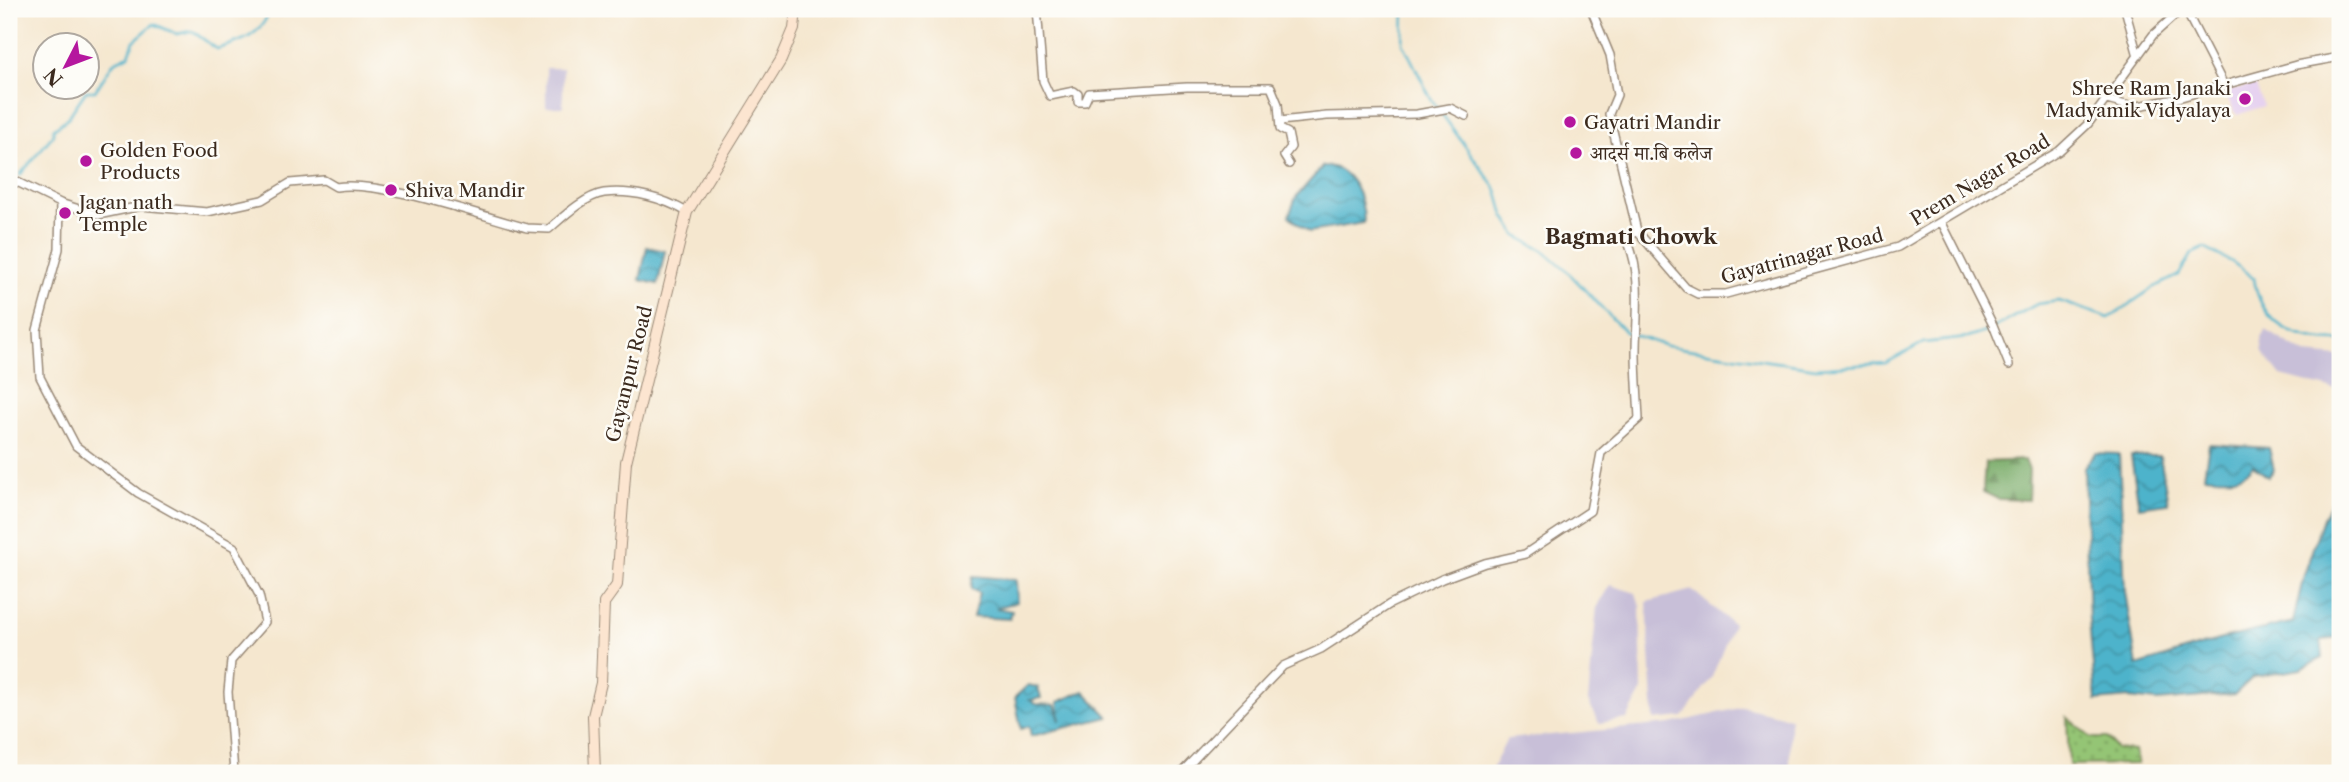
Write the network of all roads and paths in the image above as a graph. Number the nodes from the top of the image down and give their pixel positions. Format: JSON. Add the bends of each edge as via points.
{"nodes":[{"id":1,"x":796,"y":9,"type":"edge"},
{"id":2,"x":1037,"y":9,"type":"edge"},
{"id":3,"x":1591,"y":9,"type":"edge"},
{"id":4,"x":2125,"y":9,"type":"edge"},
{"id":5,"x":2183,"y":9,"type":"edge"},
{"id":6,"x":2138,"y":56,"type":"junction"},
{"id":7,"x":2340,"y":57,"type":"edge"},
{"id":8,"x":2225,"y":87,"type":"junction"},
{"id":9,"x":2107,"y":100,"type":"junction"},
{"id":10,"x":1466,"y":116,"type":"dead end"},
{"id":11,"x":1280,"y":121,"type":"junction"},
{"id":12,"x":1289,"y":164,"type":"dead end"},
{"id":13,"x":9,"y":178,"type":"edge"},
{"id":14,"x":60,"y":203,"type":"junction"},
{"id":15,"x":687,"y":212,"type":"junction"},
{"id":16,"x":1942,"y":223,"type":"junction"},
{"id":17,"x":1637,"y":231,"type":"junction"},
{"id":18,"x":1898,"y":247,"type":"joint"},
{"id":19,"x":2009,"y":365,"type":"dead end"},
{"id":20,"x":234,"y":773,"type":"edge"},
{"id":21,"x":595,"y":773,"type":"edge"},
{"id":22,"x":1181,"y":773,"type":"edge"}],
"edges":[{"from":1,"to":15,"type":"street","name":"Gayanpur Road","via":[[794,29],[781,60]]},
{"from":2,"to":11,"type":"street","via":[[1042,76],[1050,96],[1074,91],[1078,102],[1085,102],[1089,93],[1124,89],[1271,88]]},
{"from":3,"to":17,"type":"street","name":"Gayatrinagar Road","via":[[1610,55],[1617,95],[1609,114]]},
{"from":4,"to":6,"type":"street"},
{"from":5,"to":6,"type":"street","name":"Prem Nagar Road","via":[[2153,35]]},
{"from":5,"to":8,"type":"street"},
{"from":6,"to":9,"type":"street","name":"Prem Nagar Road"},
{"from":7,"to":8,"type":"street"},
{"from":8,"to":9,"type":"street","via":[[2133,107]]},
{"from":9,"to":16,"type":"street","name":"Prem Nagar Road","via":[[2059,152]]},
{"from":10,"to":11,"type":"street","via":[[1450,108],[1418,114]]},
{"from":11,"to":12,"type":"street","via":[[1291,147],[1284,156]]},
{"from":13,"to":14,"type":"street"},
{"from":14,"to":15,"type":"street","via":[[98,215],[141,205],[207,212],[262,200],[290,183],[324,180],[336,187],[351,184],[383,190],[527,228],[550,229],[602,193],[662,197]]},
{"from":14,"to":20,"type":"street","via":[[59,249],[37,330],[40,377],[76,446],[138,494],[234,547],[259,595],[265,622],[231,661],[228,692]]},
{"from":15,"to":21,"type":"street","name":"Gayanpur Road","via":[[626,462],[617,585],[604,603],[601,683],[593,716]]},
{"from":16,"to":18,"type":"street","name":"Prem Nagar Road"},
{"from":16,"to":19,"type":"street"},
{"from":17,"to":18,"type":"street","name":"Gayatrinagar Road","via":[[1686,288],[1698,294],[1726,294]]},
{"from":17,"to":22,"type":"street","via":[[1626,238],[1632,251],[1639,419],[1601,453],[1590,511],[1525,554],[1441,579],[1283,666]]}]}
